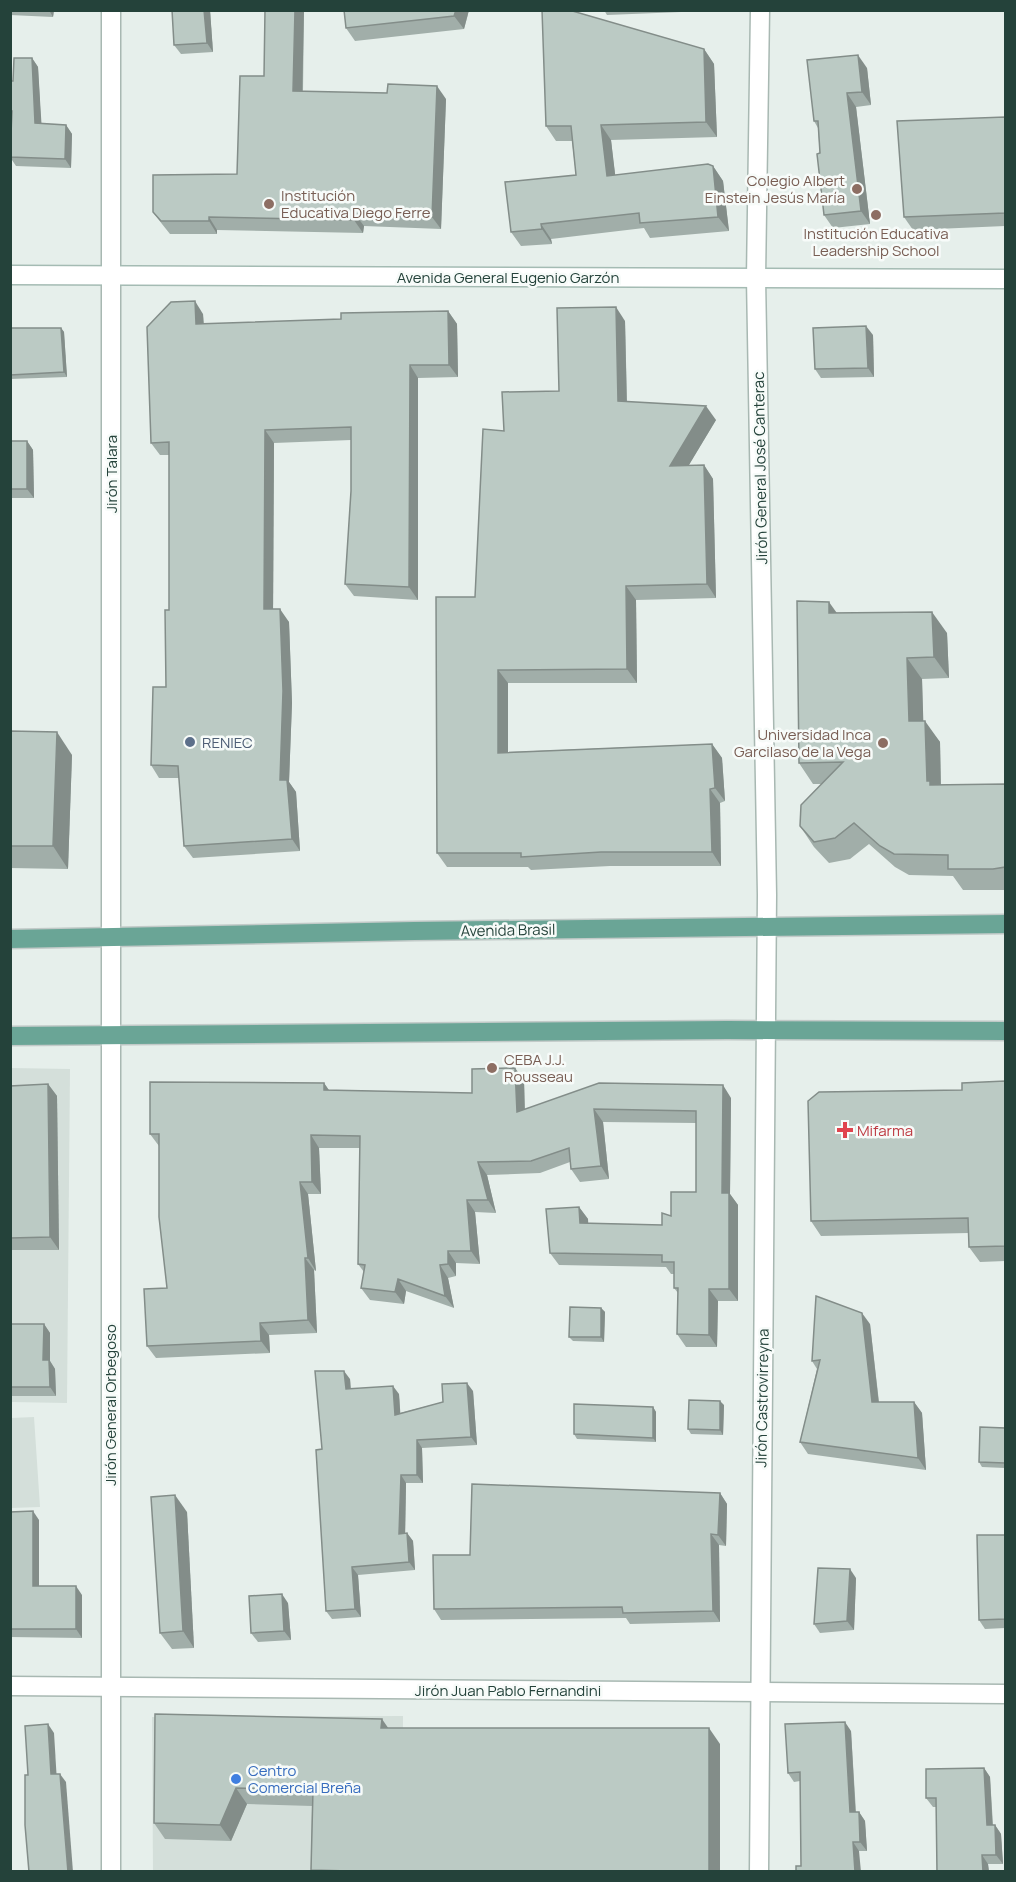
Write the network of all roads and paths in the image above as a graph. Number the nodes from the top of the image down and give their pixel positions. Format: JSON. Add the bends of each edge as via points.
{"nodes":[{"id":1,"x":111,"y":10,"type":"edge"},
{"id":2,"x":760,"y":10,"type":"edge"},
{"id":3,"x":10,"y":275,"type":"edge"},
{"id":4,"x":111,"y":276,"type":"junction"},
{"id":5,"x":756,"y":278,"type":"junction"},
{"id":6,"x":1005,"y":279,"type":"edge"},
{"id":7,"x":1005,"y":924,"type":"edge"},
{"id":8,"x":766,"y":926,"type":"junction"},
{"id":9,"x":110,"y":938,"type":"junction"},
{"id":10,"x":10,"y":939,"type":"edge"},
{"id":11,"x":766,"y":1030,"type":"junction"},
{"id":12,"x":1005,"y":1030,"type":"edge"},
{"id":13,"x":10,"y":1036,"type":"edge"},
{"id":14,"x":112,"y":1036,"type":"junction"},
{"id":15,"x":10,"y":1686,"type":"edge"},
{"id":16,"x":111,"y":1686,"type":"junction"},
{"id":17,"x":760,"y":1692,"type":"junction"},
{"id":18,"x":1005,"y":1695,"type":"edge"},
{"id":19,"x":111,"y":1872,"type":"edge"},
{"id":20,"x":759,"y":1872,"type":"edge"}],
"edges":[{"from":1,"to":4,"type":"street","name":"Jirón Talara"},
{"from":2,"to":5,"type":"street","name":"Jirón General José Canterac"},
{"from":3,"to":4,"type":"street","name":"Avenida General Eugenio Garzón"},
{"from":4,"to":5,"type":"street","name":"Avenida General Eugenio Garzón"},
{"from":4,"to":9,"type":"street","name":"Jirón Talara"},
{"from":5,"to":6,"type":"street","name":"Avenida General Eugenio Garzón"},
{"from":5,"to":8,"type":"street","name":"Jirón General José Canterac"},
{"from":7,"to":8,"type":"main road","name":"Avenida Brasil"},
{"from":8,"to":9,"type":"main road","name":"Avenida Brasil"},
{"from":8,"to":11,"type":"street","name":"Jirón Castrovirreyna"},
{"from":9,"to":10,"type":"main road","name":"Avenida Brasil"},
{"from":9,"to":14,"type":"street","name":"Jirón General Orbegoso"},
{"from":11,"to":12,"type":"main road"},
{"from":11,"to":14,"type":"main road"},
{"from":11,"to":17,"type":"street","name":"Jirón Castrovirreyna"},
{"from":13,"to":14,"type":"main road"},
{"from":14,"to":16,"type":"street","name":"Jirón General Orbegoso"},
{"from":15,"to":16,"type":"street","name":"Jirón Juan Pablo Fernandini"},
{"from":16,"to":17,"type":"street","name":"Jirón Juan Pablo Fernandini"},
{"from":16,"to":19,"type":"street","name":"Jirón General Orbegoso"},
{"from":17,"to":18,"type":"street","name":"Jirón Juan Pablo Fernandini"},
{"from":17,"to":20,"type":"street","name":"Jirón Castrovirreyna"}]}
